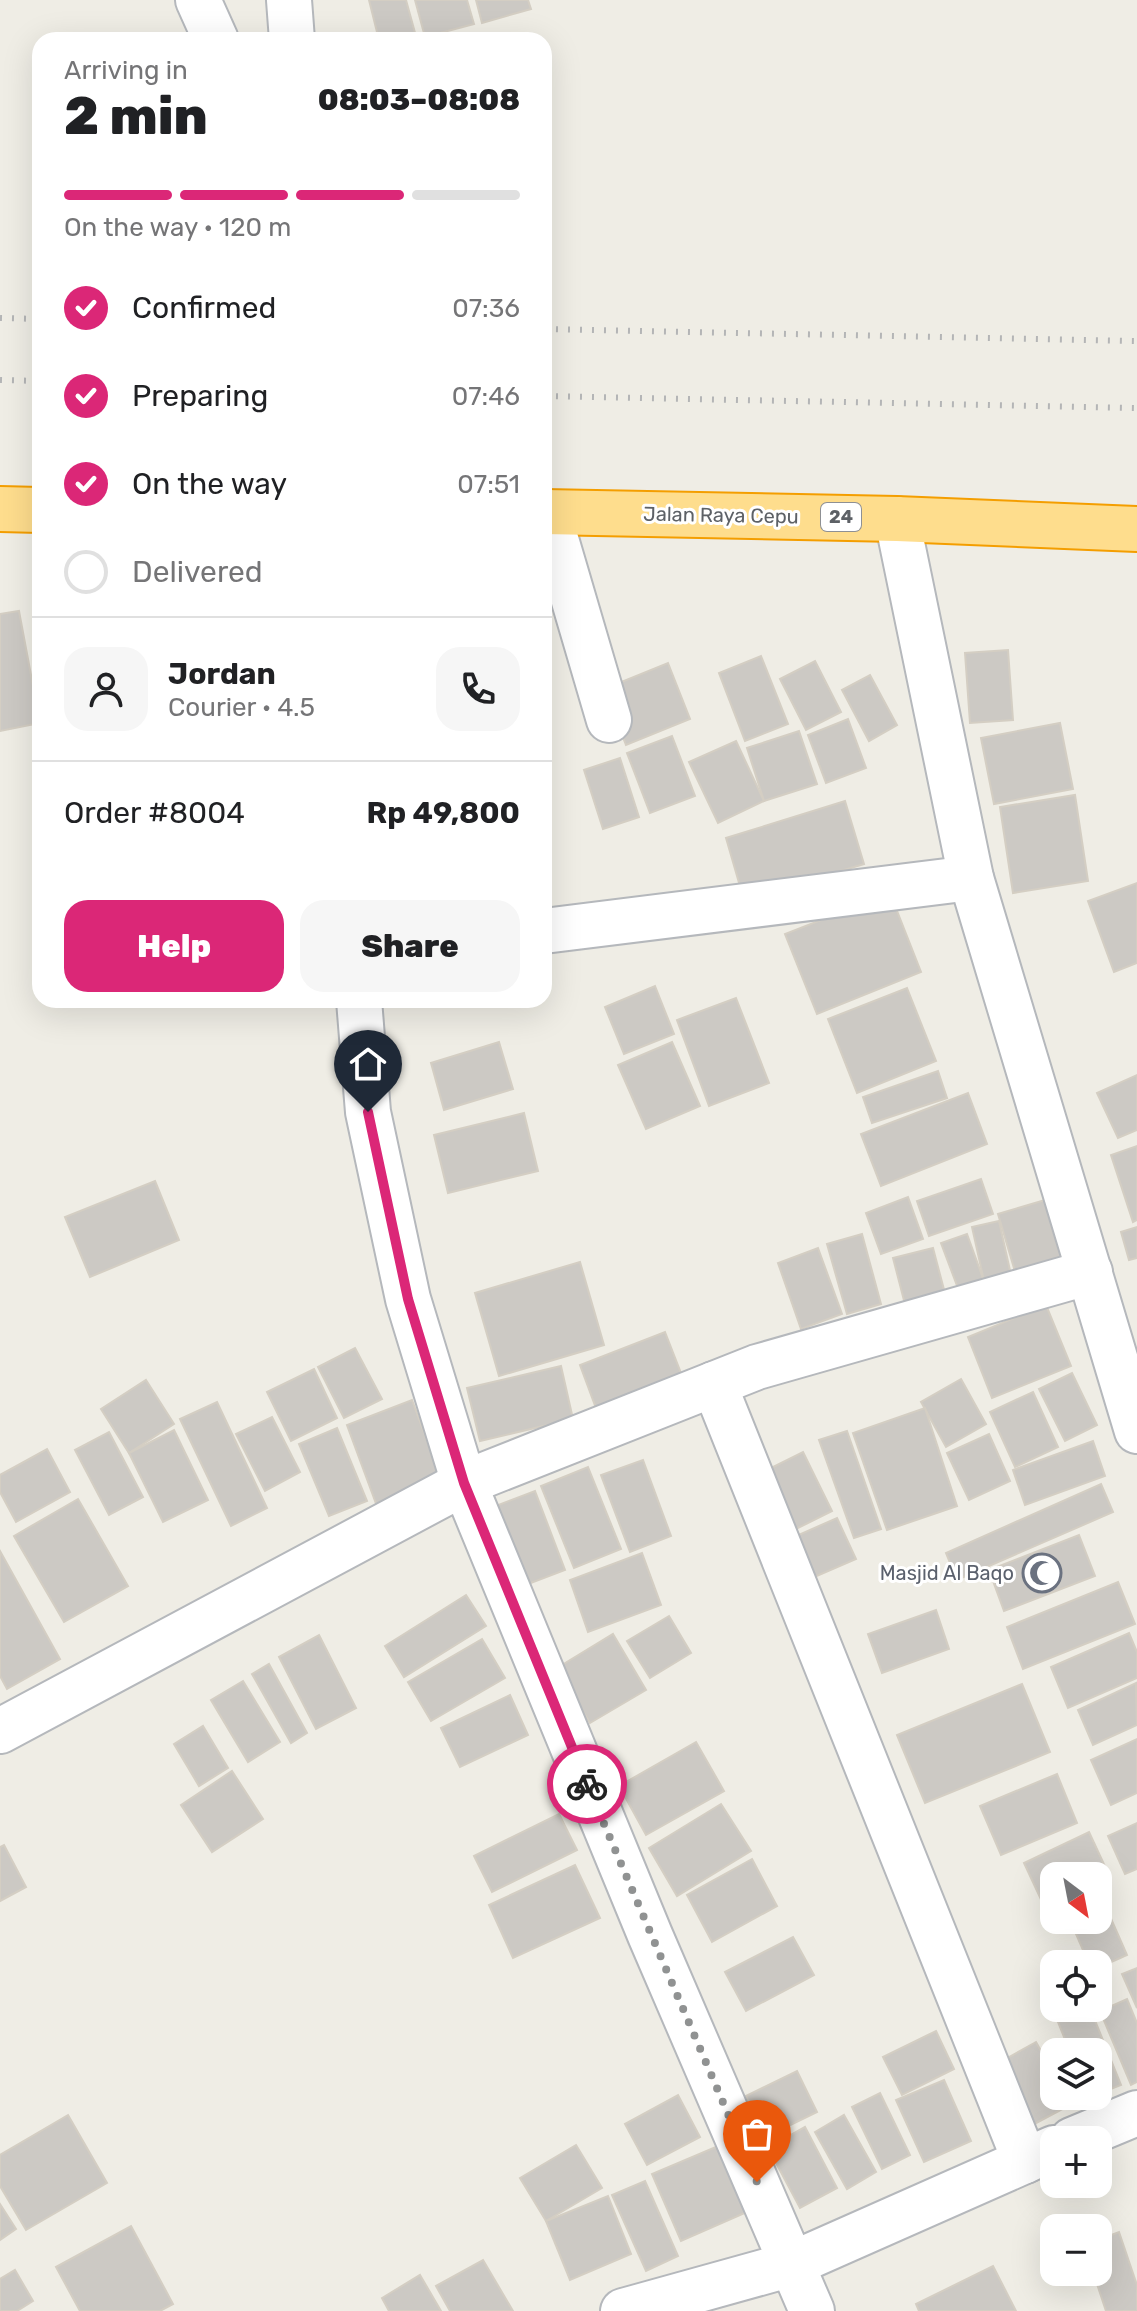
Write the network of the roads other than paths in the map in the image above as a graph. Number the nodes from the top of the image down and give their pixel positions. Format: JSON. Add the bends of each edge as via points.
{"nodes":[{"id":1,"x":198,"y":0,"type":"edge"},
{"id":2,"x":289,"y":0,"type":"edge"},
{"id":3,"x":212,"y":32,"type":"edge"},
{"id":4,"x":291,"y":32,"type":"edge"},
{"id":5,"x":553,"y":508,"type":"edge"},
{"id":6,"x":0,"y":509,"type":"edge"},
{"id":7,"x":32,"y":510,"type":"edge"},
{"id":8,"x":897,"y":519,"type":"junction"},
{"id":9,"x":1137,"y":529,"type":"edge"},
{"id":10,"x":609,"y":720,"type":"dead end"},
{"id":11,"x":971,"y":878,"type":"junction"},
{"id":12,"x":552,"y":930,"type":"edge"},
{"id":13,"x":360,"y":1008,"type":"edge"},
{"id":14,"x":1090,"y":1272,"type":"junction"},
{"id":15,"x":714,"y":1384,"type":"junction"},
{"id":16,"x":1137,"y":1431,"type":"edge"},
{"id":17,"x":464,"y":1483,"type":"junction"},
{"id":18,"x":1,"y":1728,"type":"edge"},
{"id":19,"x":1137,"y":2113,"type":"edge"},
{"id":20,"x":1106,"y":2126,"type":"edge"},
{"id":21,"x":1040,"y":2154,"type":"edge"},
{"id":22,"x":792,"y":2264,"type":"junction"},
{"id":23,"x":623,"y":2311,"type":"edge"},
{"id":24,"x":812,"y":2311,"type":"edge"}],
"edges":[{"from":1,"to":3,"type":"street"},
{"from":2,"to":4,"type":"street"},
{"from":5,"to":8,"type":"highway","name":"Jalan Raya Cepu","number":"24"},
{"from":5,"to":10,"type":"street"},
{"from":6,"to":7,"type":"highway"},
{"from":8,"to":9,"type":"highway","name":"Jalan Raya Cepu","number":"24"},
{"from":8,"to":11,"type":"street"},
{"from":11,"to":12,"type":"street"},
{"from":11,"to":14,"type":"street"},
{"from":13,"to":17,"type":"street","via":[[368,1112],[404,1284]]},
{"from":14,"to":15,"type":"street","via":[[757,1367]]},
{"from":14,"to":16,"type":"street"},
{"from":15,"to":17,"type":"street"},
{"from":15,"to":21,"type":"street"},
{"from":17,"to":18,"type":"street"},
{"from":17,"to":22,"type":"street"},
{"from":19,"to":20,"type":"street"},
{"from":21,"to":22,"type":"street"},
{"from":22,"to":23,"type":"street"},
{"from":22,"to":24,"type":"street"}]}
